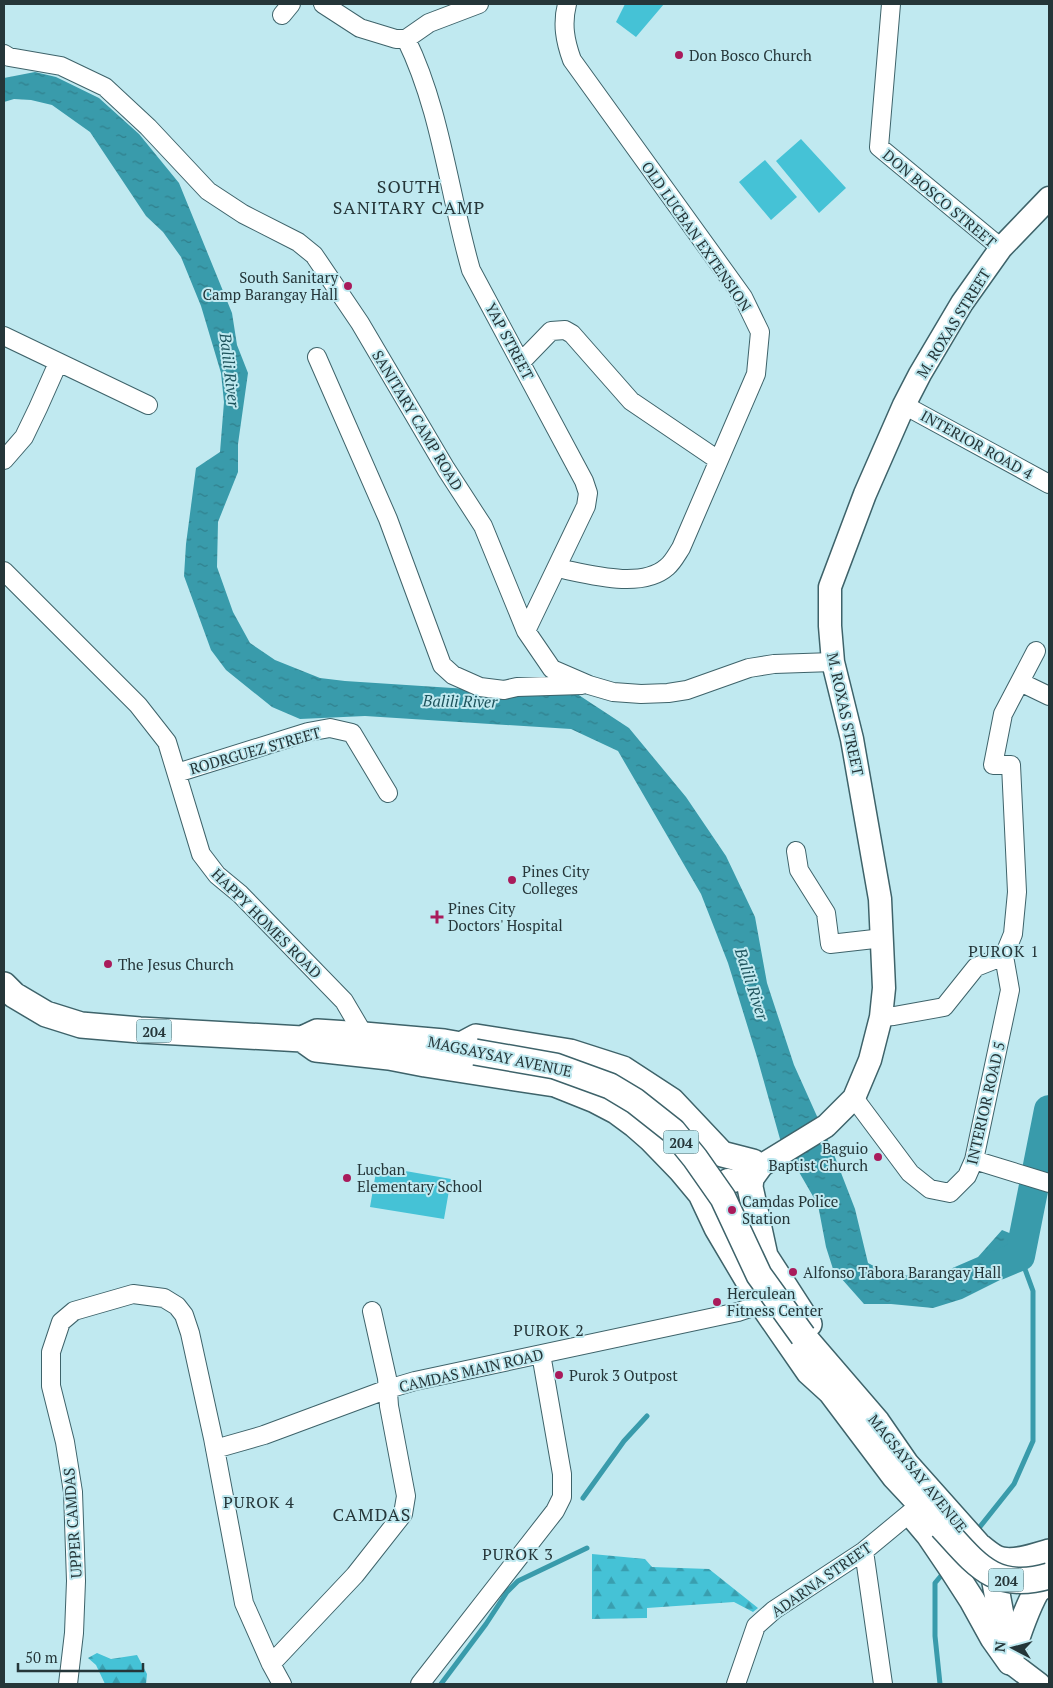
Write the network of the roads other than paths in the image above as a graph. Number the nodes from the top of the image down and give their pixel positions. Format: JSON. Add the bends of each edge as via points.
{"nodes":[{"id":1,"x":323,"y":4,"type":"edge"},
{"id":2,"x":479,"y":4,"type":"edge"},
{"id":3,"x":567,"y":4,"type":"edge"},
{"id":4,"x":891,"y":4,"type":"edge"},
{"id":5,"x":406,"y":39,"type":"junction"},
{"id":6,"x":4,"y":54,"type":"edge"},
{"id":7,"x":1049,"y":198,"type":"edge"},
{"id":8,"x":1000,"y":248,"type":"junction"},
{"id":9,"x":4,"y":336,"type":"edge"},
{"id":10,"x":317,"y":357,"type":"dead end"},
{"id":11,"x":58,"y":362,"type":"junction"},
{"id":12,"x":521,"y":362,"type":"junction"},
{"id":13,"x":148,"y":405,"type":"dead end"},
{"id":14,"x":904,"y":405,"type":"junction"},
{"id":15,"x":4,"y":460,"type":"edge"},
{"id":16,"x":718,"y":460,"type":"junction"},
{"id":17,"x":1049,"y":484,"type":"edge"},
{"id":18,"x":557,"y":568,"type":"junction"},
{"id":19,"x":4,"y":571,"type":"edge"},
{"id":20,"x":526,"y":631,"type":"junction"},
{"id":21,"x":1036,"y":651,"type":"dead end"},
{"id":22,"x":833,"y":662,"type":"junction"},
{"id":23,"x":1020,"y":682,"type":"junction"},
{"id":24,"x":589,"y":685,"type":"junction"},
{"id":25,"x":1049,"y":696,"type":"edge"},
{"id":26,"x":177,"y":773,"type":"junction"},
{"id":27,"x":388,"y":793,"type":"dead end"},
{"id":28,"x":796,"y":852,"type":"dead end"},
{"id":29,"x":883,"y":938,"type":"junction"},
{"id":30,"x":1004,"y":956,"type":"junction"},
{"id":31,"x":4,"y":985,"type":"edge"},
{"id":32,"x":881,"y":1017,"type":"junction"},
{"id":33,"x":364,"y":1034,"type":"junction"},
{"id":34,"x":302,"y":1039,"type":"junction"},
{"id":35,"x":468,"y":1048,"type":"junction"},
{"id":36,"x":854,"y":1098,"type":"junction"},
{"id":37,"x":722,"y":1154,"type":"junction"},
{"id":38,"x":974,"y":1160,"type":"junction"},
{"id":39,"x":763,"y":1161,"type":"junction"},
{"id":40,"x":681,"y":1170,"type":"junction"},
{"id":41,"x":1049,"y":1183,"type":"edge"},
{"id":42,"x":701,"y":1194,"type":"junction"},
{"id":43,"x":753,"y":1205,"type":"junction"},
{"id":44,"x":717,"y":1228,"type":"junction"},
{"id":45,"x":762,"y":1304,"type":"junction"},
{"id":46,"x":372,"y":1311,"type":"dead end"},
{"id":47,"x":541,"y":1354,"type":"junction"},
{"id":48,"x":818,"y":1368,"type":"junction"},
{"id":49,"x":388,"y":1389,"type":"junction"},
{"id":50,"x":877,"y":1422,"type":"junction"},
{"id":51,"x":215,"y":1449,"type":"junction"},
{"id":52,"x":910,"y":1513,"type":"junction"},
{"id":53,"x":950,"y":1515,"type":"junction"},
{"id":54,"x":931,"y":1538,"type":"junction"},
{"id":55,"x":984,"y":1550,"type":"junction"},
{"id":56,"x":864,"y":1551,"type":"junction"},
{"id":57,"x":1049,"y":1552,"type":"edge"},
{"id":58,"x":1023,"y":1559,"type":"junction"},
{"id":59,"x":1049,"y":1576,"type":"edge"},
{"id":60,"x":1049,"y":1584,"type":"edge"},
{"id":61,"x":1001,"y":1610,"type":"junction"},
{"id":62,"x":993,"y":1638,"type":"junction"},
{"id":63,"x":1010,"y":1662,"type":"junction"},
{"id":64,"x":271,"y":1664,"type":"junction"},
{"id":65,"x":68,"y":1684,"type":"edge"},
{"id":66,"x":282,"y":1684,"type":"edge"},
{"id":67,"x":420,"y":1684,"type":"edge"},
{"id":68,"x":736,"y":1684,"type":"edge"},
{"id":69,"x":883,"y":1684,"type":"edge"},
{"id":70,"x":1039,"y":1684,"type":"edge"}],
"edges":[{"from":1,"to":5,"type":"street","via":[[360,28]]},
{"from":2,"to":5,"type":"street","via":[[429,23]]},
{"from":3,"to":16,"type":"street","name":"OLD LUCBAN EXTENSION","via":[[565,43],[572,60],[743,297],[760,332],[756,374]]},
{"from":4,"to":8,"type":"street","name":"DON BOSCO STREET","via":[[879,147]]},
{"from":5,"to":12,"type":"street","name":"YAP STREET","via":[[419,65],[432,107],[471,270]]},
{"from":6,"to":20,"type":"street","name":"SANITARY CAMP ROAD","via":[[9,58],[61,66],[105,87],[208,191],[243,214],[298,242],[314,255],[360,323],[483,526]]},
{"from":7,"to":8,"type":"main road","name":"M. ROXAS STREET"},
{"from":8,"to":14,"type":"main road","name":"M. ROXAS STREET","via":[[962,303]]},
{"from":9,"to":11,"type":"street"},
{"from":10,"to":24,"type":"street","via":[[388,518],[442,665],[465,681],[491,689]]},
{"from":11,"to":13,"type":"street"},
{"from":11,"to":15,"type":"street","via":[[24,437]]},
{"from":12,"to":16,"type":"street","via":[[551,331],[572,334],[632,401]]},
{"from":12,"to":18,"type":"street","name":"YAP STREET","via":[[588,493],[586,506]]},
{"from":14,"to":17,"type":"street","name":"INTERIOR ROAD 4"},
{"from":14,"to":22,"type":"main road","name":"M. ROXAS STREET","via":[[865,494],[830,587]]},
{"from":16,"to":18,"type":"street","name":"OLD LUCBAN EXTENSION","via":[[681,548],[667,567],[648,577],[632,580]]},
{"from":18,"to":20,"type":"street","name":"YAP STREET"},
{"from":19,"to":26,"type":"street","name":"HAPPY HOMES ROAD","via":[[138,705],[167,742]]},
{"from":20,"to":24,"type":"street","name":"SANITARY CAMP ROAD","via":[[552,669]]},
{"from":21,"to":23,"type":"street"},
{"from":22,"to":24,"type":"street","name":"SANITARY CAMP ROAD","via":[[749,668],[687,690],[668,693],[613,692]]},
{"from":22,"to":29,"type":"main road","name":"M. ROXAS STREET","via":[[859,777],[880,899]]},
{"from":23,"to":25,"type":"street"},
{"from":23,"to":30,"type":"street","via":[[1003,714],[993,765],[1011,765],[1017,892],[1013,934]]},
{"from":26,"to":27,"type":"street","name":"RODRGUEZ STREET","via":[[330,728],[352,733]]},
{"from":26,"to":33,"type":"street","name":"HAPPY HOMES ROAD","via":[[201,854],[217,875],[240,894],[344,1001]]},
{"from":28,"to":29,"type":"street","via":[[799,870],[826,913],[830,944]]},
{"from":29,"to":32,"type":"main road","name":"M. ROXAS STREET"},
{"from":30,"to":32,"type":"street","via":[[976,966],[944,1007]]},
{"from":30,"to":38,"type":"street","name":"INTERIOR ROAD 5","via":[[1010,990]]},
{"from":31,"to":34,"type":"highway","name":"MAGSAYSAY AVENUE","number":"204","via":[[46,1014],[81,1025]]},
{"from":32,"to":36,"type":"main road","name":"M. ROXAS STREET","via":[[870,1060]]},
{"from":33,"to":34,"type":"highway","name":"MAGSAYSAY AVENUE","number":"204","via":[[317,1032]]},
{"from":33,"to":35,"type":"highway","name":"MAGSAYSAY AVENUE","number":"204"},
{"from":34,"to":40,"type":"highway","name":"MAGSAYSAY AVENUE","number":"204","via":[[316,1048],[555,1084],[616,1111],[651,1139]]},
{"from":35,"to":37,"type":"highway","number":"204","via":[[476,1037],[486,1038],[570,1052],[623,1069],[672,1101]]},
{"from":35,"to":48,"type":"highway","name":"MAGSAYSAY AVENUE","number":"204","bridge":true,"via":[[555,1066],[610,1086],[635,1100],[673,1131],[723,1198],[758,1276],[803,1336]]},
{"from":36,"to":38,"type":"street","name":"INTERIOR ROAD 5","via":[[910,1173],[930,1188],[950,1193],[967,1176]]},
{"from":36,"to":39,"type":"main road","name":"M. ROXAS STREET","via":[[826,1126]]},
{"from":37,"to":39,"type":"highway"},
{"from":37,"to":40,"type":"highway","via":[[699,1173]]},
{"from":38,"to":41,"type":"street"},
{"from":39,"to":42,"type":"main road","via":[[734,1181],[728,1180]]},
{"from":39,"to":43,"type":"highway","number":"204","via":[[751,1178]]},
{"from":40,"to":42,"type":"highway","name":"MAGSAYSAY AVENUE","number":"204"},
{"from":42,"to":44,"type":"highway","name":"MAGSAYSAY AVENUE","number":"204"},
{"from":43,"to":44,"type":"highway","via":[[740,1195],[726,1200],[720,1208]]},
{"from":43,"to":50,"type":"highway","number":"204","via":[[765,1256],[824,1346],[853,1378]]},
{"from":44,"to":45,"type":"highway","name":"MAGSAYSAY AVENUE","number":"204"},
{"from":45,"to":47,"type":"street","name":"CAMDAS MAIN ROAD","via":[[738,1312]]},
{"from":45,"to":48,"type":"highway","name":"MAGSAYSAY AVENUE","number":"204"},
{"from":46,"to":49,"type":"street"},
{"from":47,"to":49,"type":"street","name":"CAMDAS MAIN ROAD"},
{"from":47,"to":67,"type":"street","via":[[562,1474],[562,1498],[550,1518]]},
{"from":48,"to":50,"type":"highway","name":"MAGSAYSAY AVENUE","number":"204"},
{"from":48,"to":52,"type":"highway","number":"204","via":[[819,1406]]},
{"from":48,"to":59,"type":"highway","name":"MAGSAYSAY AVENUE","number":"204","bridge":true,"via":[[835,1399],[895,1476],[969,1557],[998,1578],[1016,1582]]},
{"from":49,"to":51,"type":"street","name":"CAMDAS MAIN ROAD","via":[[264,1435]]},
{"from":49,"to":64,"type":"street","via":[[406,1496],[403,1514],[355,1575]]},
{"from":50,"to":53,"type":"highway","name":"MAGSAYSAY AVENUE","number":"204","via":[[906,1464]]},
{"from":51,"to":64,"type":"street","via":[[244,1603]]},
{"from":51,"to":65,"type":"street","name":"UPPER CAMDAS","via":[[190,1333],[184,1315],[176,1306],[164,1298],[133,1294],[74,1312],[61,1322],[51,1352],[51,1386],[73,1492],[76,1581]]},
{"from":52,"to":54,"type":"highway","number":"204"},
{"from":52,"to":56,"type":"street","name":"ADARNA STREET"},
{"from":53,"to":54,"type":"highway","via":[[943,1533]]},
{"from":53,"to":55,"type":"highway","name":"MAGSAYSAY AVENUE","number":"204"},
{"from":54,"to":62,"type":"highway","number":"204"},
{"from":55,"to":58,"type":"highway","number":"204","via":[[1002,1560]]},
{"from":55,"to":61,"type":"highway"},
{"from":56,"to":68,"type":"street","name":"ADARNA STREET","via":[[774,1610],[756,1626]]},
{"from":56,"to":69,"type":"street"},
{"from":57,"to":58,"type":"highway","number":"204"},
{"from":58,"to":61,"type":"highway"},
{"from":60,"to":63,"type":"highway","number":"204","via":[[1037,1591],[1017,1636]]},
{"from":61,"to":62,"type":"highway"},
{"from":61,"to":63,"type":"highway"},
{"from":62,"to":63,"type":"highway"},
{"from":63,"to":70,"type":"main road"},
{"from":64,"to":66,"type":"street"}]}
